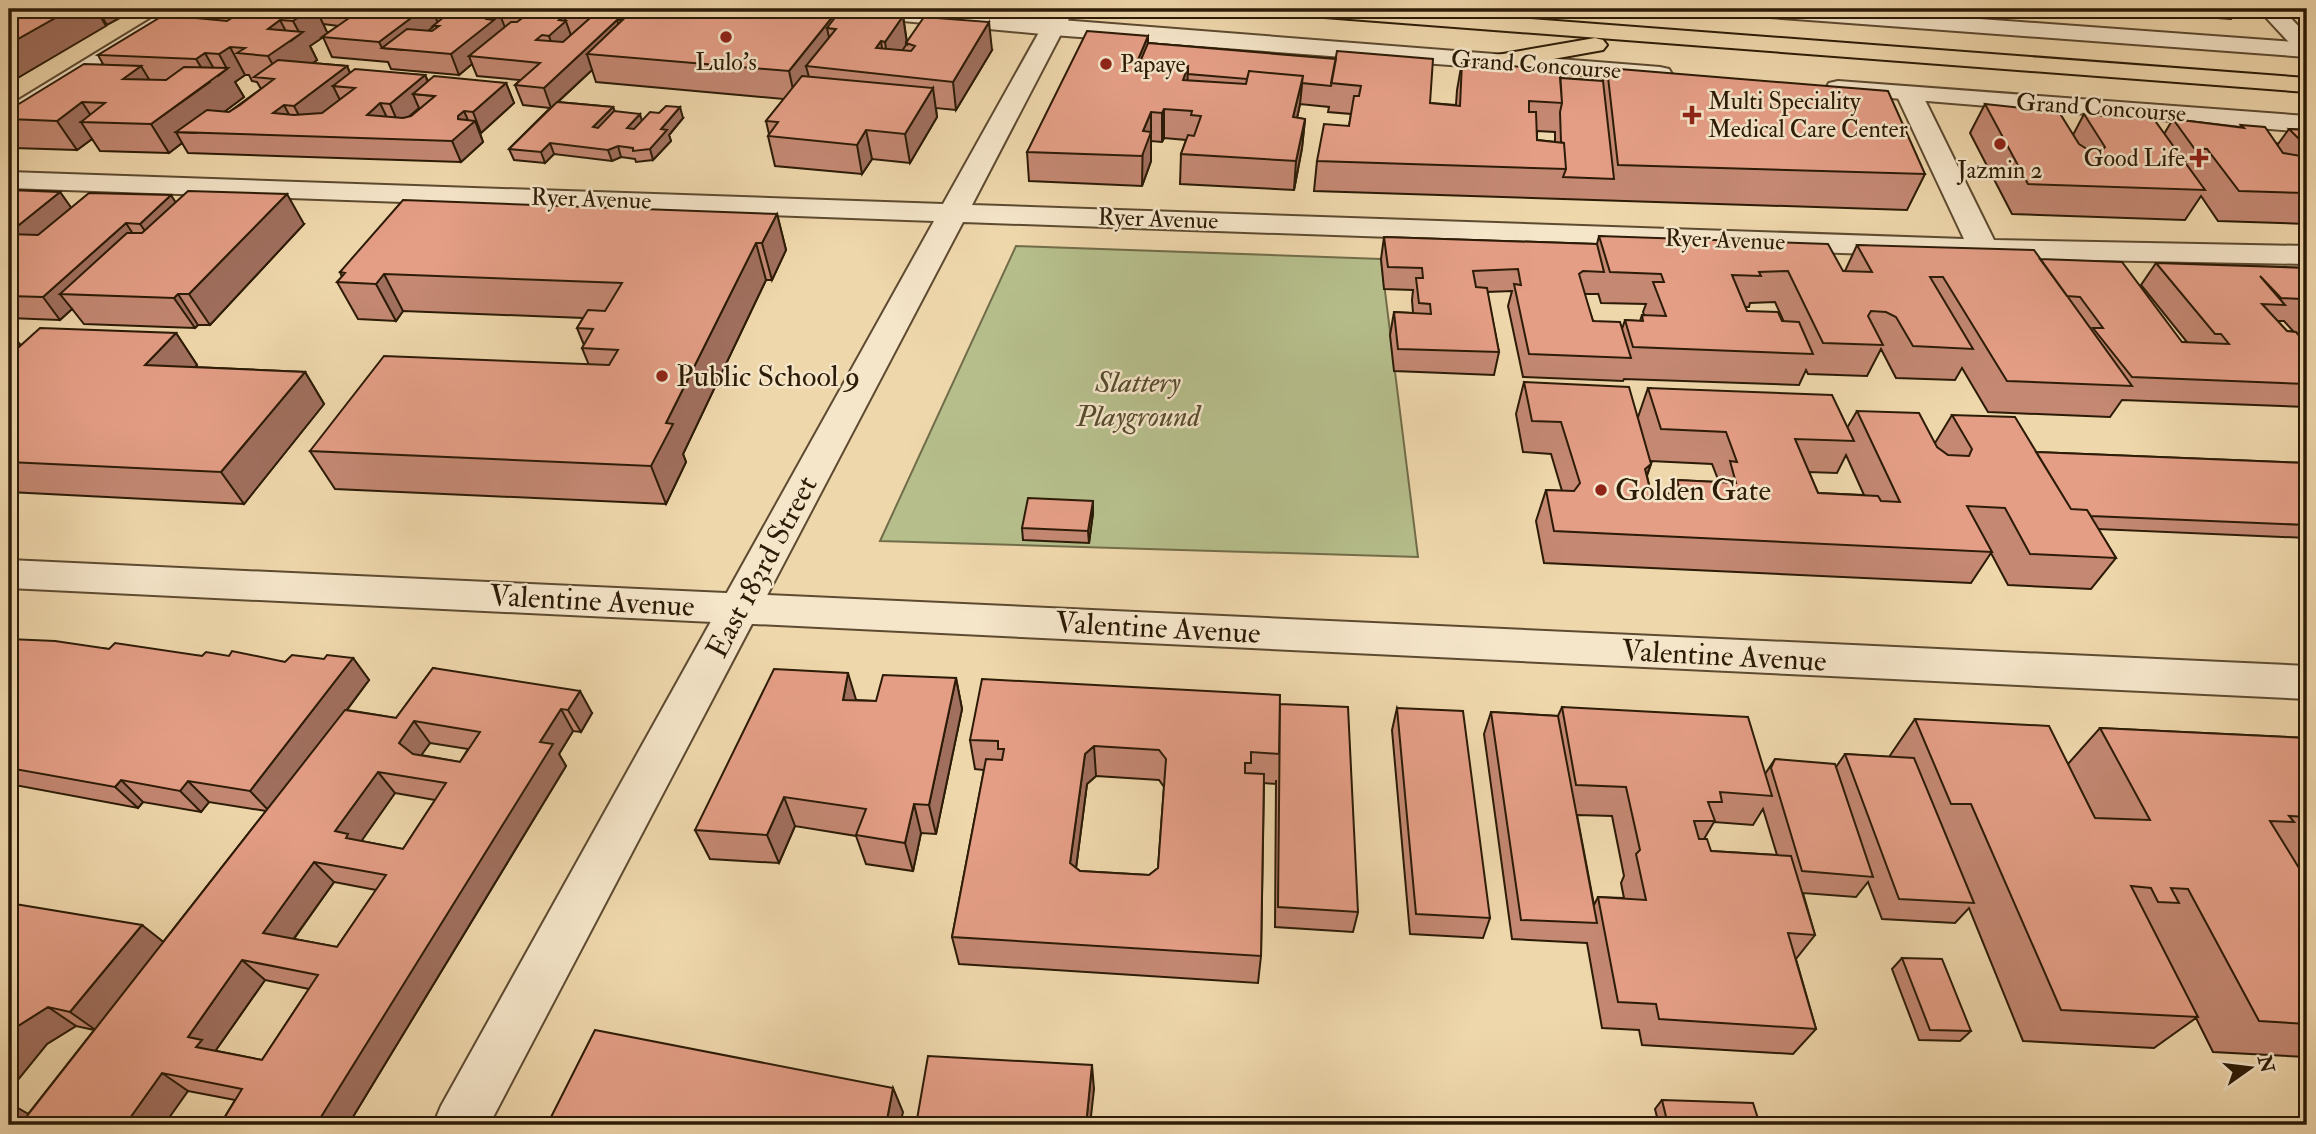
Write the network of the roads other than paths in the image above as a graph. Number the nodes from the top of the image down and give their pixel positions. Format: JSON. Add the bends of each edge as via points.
{"nodes":[{"id":1,"x":184,"y":9,"type":"edge"},
{"id":2,"x":849,"y":9,"type":"edge"},
{"id":3,"x":1311,"y":9,"type":"edge"},
{"id":4,"x":1756,"y":9,"type":"edge"},
{"id":5,"x":2269,"y":9,"type":"edge"},
{"id":6,"x":1874,"y":13,"type":"edge"},
{"id":7,"x":1058,"y":18,"type":"edge"},
{"id":8,"x":1651,"y":35,"type":"junction"},
{"id":9,"x":2307,"y":49,"type":"edge"},
{"id":10,"x":1497,"y":62,"type":"junction"},
{"id":11,"x":1679,"y":76,"type":"edge"},
{"id":12,"x":2307,"y":85,"type":"edge"},
{"id":13,"x":1818,"y":87,"type":"edge"},
{"id":14,"x":1909,"y":94,"type":"junction"},
{"id":15,"x":9,"y":117,"type":"edge"},
{"id":16,"x":2307,"y":124,"type":"edge"},
{"id":17,"x":9,"y":180,"type":"edge"},
{"id":18,"x":954,"y":212,"type":"junction"},
{"id":19,"x":1983,"y":249,"type":"junction"},
{"id":20,"x":2307,"y":255,"type":"edge"},
{"id":21,"x":9,"y":574,"type":"edge"},
{"id":22,"x":739,"y":609,"type":"junction"},
{"id":23,"x":2307,"y":683,"type":"edge"},
{"id":24,"x":460,"y":1125,"type":"edge"}],
"edges":[{"from":1,"to":15,"type":"street"},
{"from":2,"to":7,"type":"street","name":"Grand Concourse"},
{"from":3,"to":8,"type":"main road","name":"Grand Concourse"},
{"from":4,"to":6,"type":"street"},
{"from":5,"to":9,"type":"street"},
{"from":6,"to":9,"type":"street"},
{"from":7,"to":10,"type":"street","name":"Grand Concourse"},
{"from":7,"to":18,"type":"street","name":"East 183rd Street"},
{"from":8,"to":10,"type":"main road"},
{"from":8,"to":12,"type":"main road","name":"Grand Concourse"},
{"from":10,"to":11,"type":"street","name":"Grand Concourse"},
{"from":13,"to":14,"type":"street","name":"Grand Concourse"},
{"from":14,"to":16,"type":"street","name":"Grand Concourse"},
{"from":14,"to":19,"type":"street"},
{"from":17,"to":18,"type":"street","name":"Ryer Avenue"},
{"from":18,"to":19,"type":"street","name":"Ryer Avenue"},
{"from":18,"to":22,"type":"street","name":"East 183rd Street"},
{"from":19,"to":20,"type":"street","name":"Ryer Avenue"},
{"from":21,"to":22,"type":"street","name":"Valentine Avenue"},
{"from":22,"to":23,"type":"street","name":"Valentine Avenue"},
{"from":22,"to":24,"type":"street","name":"East 183rd Street"}]}
